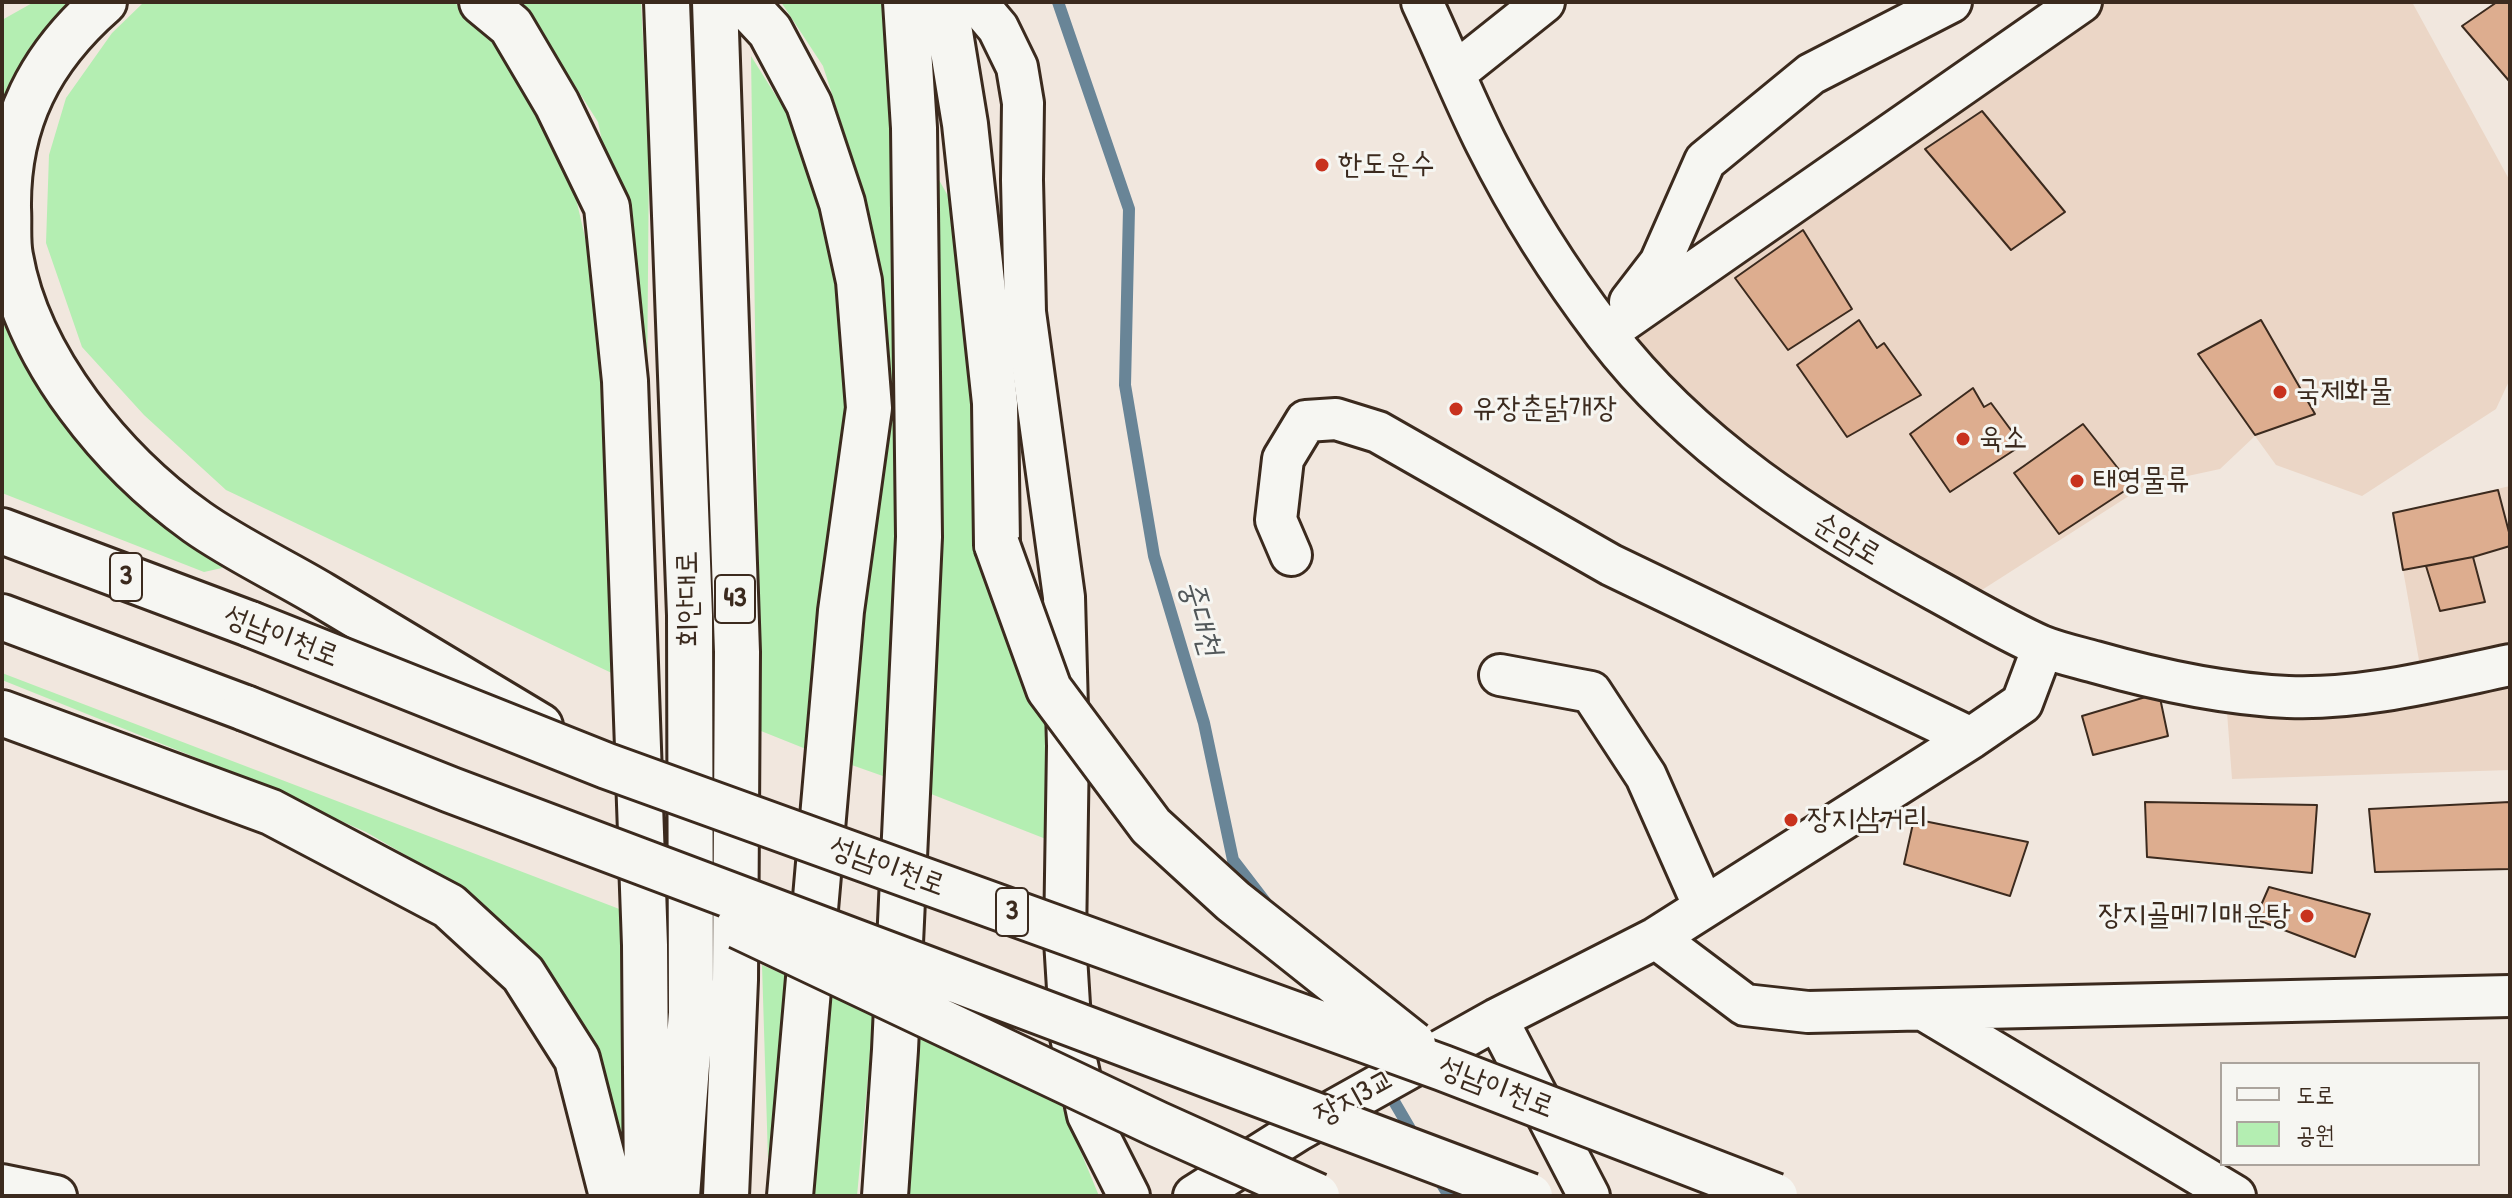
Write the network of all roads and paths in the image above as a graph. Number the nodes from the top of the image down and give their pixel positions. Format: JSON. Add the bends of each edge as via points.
{"nodes":[{"id":1,"x":104,"y":2,"type":"edge"},
{"id":2,"x":482,"y":2,"type":"edge"},
{"id":3,"x":667,"y":2,"type":"edge"},
{"id":4,"x":715,"y":2,"type":"edge"},
{"id":5,"x":743,"y":2,"type":"edge"},
{"id":6,"x":906,"y":2,"type":"edge"},
{"id":7,"x":945,"y":2,"type":"edge"},
{"id":8,"x":976,"y":2,"type":"edge"},
{"id":9,"x":1422,"y":2,"type":"edge"},
{"id":10,"x":1544,"y":2,"type":"edge"},
{"id":11,"x":1951,"y":2,"type":"edge"},
{"id":12,"x":2081,"y":2,"type":"edge"},
{"id":13,"x":1455,"y":73,"type":"junction"},
{"id":14,"x":1606,"y":333,"type":"junction"},
{"id":15,"x":2,"y":531,"type":"edge"},
{"id":16,"x":1291,"y":555,"type":"dead end"},
{"id":17,"x":2,"y":617,"type":"edge"},
{"id":18,"x":2043,"y":647,"type":"junction"},
{"id":19,"x":2510,"y":665,"type":"edge"},
{"id":20,"x":1500,"y":675,"type":"dead end"},
{"id":21,"x":2,"y":713,"type":"edge"},
{"id":22,"x":1971,"y":738,"type":"junction"},
{"id":23,"x":607,"y":766,"type":"junction"},
{"id":24,"x":451,"y":790,"type":"junction"},
{"id":25,"x":1704,"y":907,"type":"junction"},
{"id":26,"x":1656,"y":938,"type":"junction"},
{"id":27,"x":2510,"y":996,"type":"edge"},
{"id":28,"x":1924,"y":1010,"type":"junction"},
{"id":29,"x":1497,"y":1019,"type":"junction"},
{"id":30,"x":1443,"y":1068,"type":"junction"},
{"id":31,"x":1284,"y":1138,"type":"junction"},
{"id":32,"x":2,"y":1185,"type":"edge"},
{"id":33,"x":645,"y":1190,"type":"edge"},
{"id":34,"x":56,"y":1196,"type":"edge"},
{"id":35,"x":726,"y":1196,"type":"edge"},
{"id":36,"x":790,"y":1196,"type":"edge"},
{"id":37,"x":885,"y":1196,"type":"edge"},
{"id":38,"x":1129,"y":1196,"type":"edge"},
{"id":39,"x":1194,"y":1196,"type":"edge"},
{"id":40,"x":1303,"y":1196,"type":"edge"},
{"id":41,"x":1317,"y":1196,"type":"edge"},
{"id":42,"x":1530,"y":1196,"type":"edge"},
{"id":43,"x":1589,"y":1196,"type":"edge"},
{"id":44,"x":1775,"y":1196,"type":"edge"},
{"id":45,"x":2235,"y":1196,"type":"edge"}],
"edges":[{"from":1,"to":23,"type":"highway","bridge":true,"via":[[77,26],[41,75],[15,131],[8,181],[9,255],[29,324],[74,399],[138,475],[198,523]]},
{"from":2,"to":33,"type":"highway","via":[[511,26],[557,104],[607,207],[625,381],[645,945]]},
{"from":3,"to":33,"type":"highway","name":"회안대로","number":"43","via":[[690,615],[691,1013]]},
{"from":4,"to":35,"type":"highway","name":"회안대로","number":"43","via":[[737,652],[735,980]]},
{"from":5,"to":36,"type":"highway","via":[[770,31],[809,104],[842,203],[859,281],[869,408],[841,611]]},
{"from":6,"to":37,"type":"highway","via":[[914,128],[919,537]]},
{"from":7,"to":30,"type":"highway","bridge":true,"via":[[965,124],[995,403],[997,545],[1049,689],[1151,826],[1233,901]]},
{"from":8,"to":38,"type":"street","via":[[998,28],[1017,67],[1023,103],[1025,312],[1064,597],[1065,940],[1071,1037],[1088,1115]]},
{"from":9,"to":13,"type":"street","name":"순암로"},
{"from":10,"to":13,"type":"street"},
{"from":11,"to":14,"type":"street","via":[[1811,74],[1705,161],[1660,263]]},
{"from":12,"to":14,"type":"street"},
{"from":13,"to":14,"type":"street","name":"순암로","via":[[1516,199]]},
{"from":14,"to":18,"type":"street","name":"순암로","via":[[1698,432],[1804,515]]},
{"from":15,"to":23,"type":"highway","name":"성남이천로","number":"3","bridge":true},
{"from":16,"to":22,"type":"street","via":[[1276,520],[1283,459],[1306,421],[1336,419],[1378,432],[1611,565]]},
{"from":17,"to":24,"type":"highway","bridge":true},
{"from":18,"to":19,"type":"street","name":"순암로","via":[[2149,678],[2291,697],[2357,693]]},
{"from":18,"to":22,"type":"street","name":"장지3교","via":[[2022,703]]},
{"from":20,"to":25,"type":"street","via":[[1591,692],[1646,776]]},
{"from":21,"to":33,"type":"highway","via":[[271,812],[449,906],[523,974],[577,1059]]},
{"from":22,"to":25,"type":"street","name":"장지3교"},
{"from":23,"to":30,"type":"highway","name":"성남이천로","number":"3","bridge":true},
{"from":24,"to":41,"type":"highway","bridge":true},
{"from":24,"to":42,"type":"highway","bridge":true},
{"from":25,"to":26,"type":"street","name":"장지3교"},
{"from":26,"to":28,"type":"street","via":[[1745,1005],[1808,1012]]},
{"from":26,"to":29,"type":"street","name":"장지3교"},
{"from":27,"to":28,"type":"street"},
{"from":28,"to":45,"type":"street"},
{"from":29,"to":31,"type":"street","name":"장지3교","bridge":true},
{"from":29,"to":43,"type":"street"},
{"from":30,"to":44,"type":"highway","name":"성남이천로","number":"3","bridge":true},
{"from":31,"to":39,"type":"street","name":"장지3교"},
{"from":31,"to":40,"type":"street"},
{"from":32,"to":34,"type":"street"}]}
